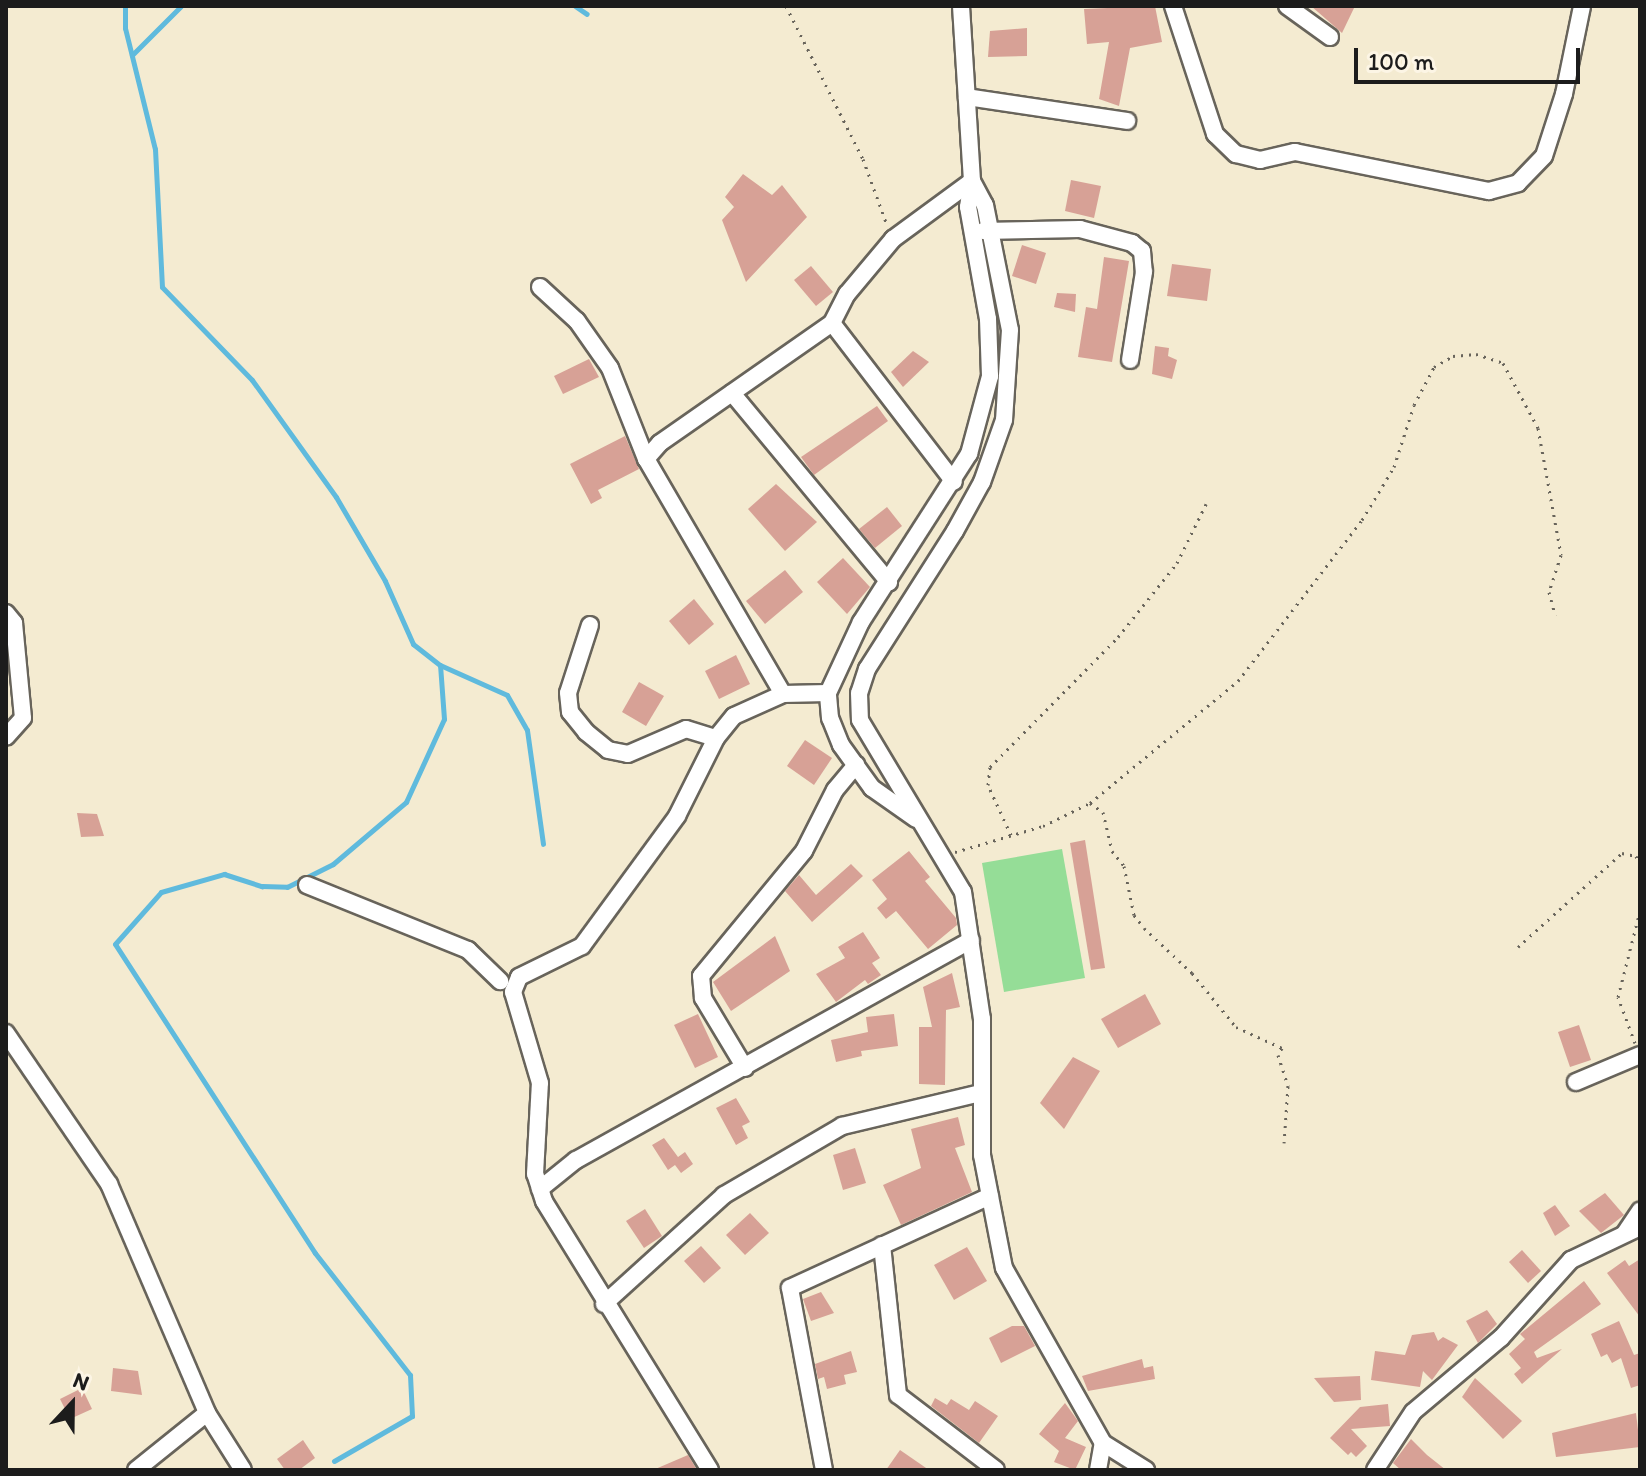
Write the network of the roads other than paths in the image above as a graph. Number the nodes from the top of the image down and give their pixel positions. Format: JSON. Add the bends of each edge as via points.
{"nodes":[{"id":1,"x":978,"y":6,"type":"edge"},
{"id":2,"x":1173,"y":6,"type":"edge"},
{"id":3,"x":1287,"y":6,"type":"edge"},
{"id":4,"x":1582,"y":6,"type":"edge"},
{"id":5,"x":961,"y":7,"type":"edge"},
{"id":6,"x":1330,"y":37,"type":"dead end"},
{"id":7,"x":967,"y":97,"type":"junction"},
{"id":8,"x":1127,"y":121,"type":"dead end"},
{"id":9,"x":972,"y":181,"type":"junction"},
{"id":10,"x":990,"y":229,"type":"junction"},
{"id":11,"x":970,"y":233,"type":"junction"},
{"id":12,"x":540,"y":287,"type":"dead end"},
{"id":13,"x":832,"y":323,"type":"junction"},
{"id":14,"x":1130,"y":360,"type":"dead end"},
{"id":15,"x":732,"y":393,"type":"junction"},
{"id":16,"x":646,"y":459,"type":"junction"},
{"id":17,"x":954,"y":482,"type":"junction"},
{"id":18,"x":889,"y":582,"type":"junction"},
{"id":19,"x":6,"y":613,"type":"edge"},
{"id":20,"x":590,"y":625,"type":"dead end"},
{"id":21,"x":828,"y":693,"type":"junction"},
{"id":22,"x":783,"y":694,"type":"junction"},
{"id":23,"x":6,"y":737,"type":"edge"},
{"id":24,"x":716,"y":738,"type":"junction"},
{"id":25,"x":856,"y":765,"type":"junction"},
{"id":26,"x":917,"y":820,"type":"junction"},
{"id":27,"x":307,"y":885,"type":"dead end"},
{"id":28,"x":971,"y":940,"type":"junction"},
{"id":29,"x":511,"y":983,"type":"junction"},
{"id":30,"x":6,"y":1033,"type":"edge"},
{"id":31,"x":1640,"y":1054,"type":"edge"},
{"id":32,"x":745,"y":1068,"type":"junction"},
{"id":33,"x":1576,"y":1082,"type":"dead end"},
{"id":34,"x":980,"y":1093,"type":"junction"},
{"id":35,"x":540,"y":1189,"type":"junction"},
{"id":36,"x":990,"y":1196,"type":"junction"},
{"id":37,"x":1640,"y":1211,"type":"edge"},
{"id":38,"x":1632,"y":1231,"type":"edge"},
{"id":39,"x":882,"y":1245,"type":"junction"},
{"id":40,"x":604,"y":1304,"type":"junction"},
{"id":41,"x":207,"y":1413,"type":"junction"},
{"id":42,"x":1103,"y":1443,"type":"junction"},
{"id":43,"x":136,"y":1470,"type":"edge"},
{"id":44,"x":243,"y":1470,"type":"edge"},
{"id":45,"x":710,"y":1470,"type":"edge"},
{"id":46,"x":824,"y":1470,"type":"edge"},
{"id":47,"x":996,"y":1470,"type":"edge"},
{"id":48,"x":1098,"y":1470,"type":"edge"},
{"id":49,"x":1146,"y":1470,"type":"edge"},
{"id":50,"x":1375,"y":1470,"type":"edge"}],
"edges":[{"from":1,"to":5,"type":"street"},
{"from":2,"to":4,"type":"street","via":[[1215,134],[1236,154],[1260,160],[1295,152],[1489,191],[1518,183],[1544,156],[1564,94]]},
{"from":3,"to":6,"type":"street"},
{"from":5,"to":7,"type":"street"},
{"from":7,"to":8,"type":"street"},
{"from":7,"to":9,"type":"street"},
{"from":9,"to":10,"type":"street"},
{"from":9,"to":11,"type":"street"},
{"from":9,"to":13,"type":"street","via":[[893,239],[847,294]]},
{"from":10,"to":11,"type":"street"},
{"from":10,"to":14,"type":"street","via":[[1080,229],[1132,243],[1142,251],[1144,272]]},
{"from":10,"to":26,"type":"street","via":[[1010,343],[1001,431],[975,494],[885,637],[859,693],[860,720],[874,750],[899,777]]},
{"from":11,"to":17,"type":"street","via":[[988,319],[990,376],[978,431]]},
{"from":12,"to":16,"type":"street","via":[[577,321],[610,368]]},
{"from":13,"to":15,"type":"street"},
{"from":13,"to":17,"type":"street"},
{"from":15,"to":16,"type":"street","via":[[660,443]]},
{"from":15,"to":18,"type":"street"},
{"from":16,"to":22,"type":"street"},
{"from":17,"to":18,"type":"street"},
{"from":18,"to":21,"type":"street","via":[[842,657]]},
{"from":19,"to":23,"type":"street","via":[[14,623],[23,711],[16,730]]},
{"from":20,"to":24,"type":"street","via":[[568,693],[570,712],[586,732],[608,750],[628,754],[686,729]]},
{"from":21,"to":22,"type":"street"},
{"from":21,"to":25,"type":"street","via":[[830,718]]},
{"from":22,"to":24,"type":"street","via":[[734,716]]},
{"from":24,"to":29,"type":"street","via":[[677,816],[582,946]]},
{"from":25,"to":26,"type":"street","via":[[872,788]]},
{"from":25,"to":32,"type":"street","via":[[835,790],[804,851],[701,976],[703,998]]},
{"from":26,"to":28,"type":"street","via":[[963,892]]},
{"from":27,"to":29,"type":"street","via":[[468,950]]},
{"from":28,"to":32,"type":"street"},
{"from":28,"to":34,"type":"street","via":[[982,1019]]},
{"from":29,"to":35,"type":"street","via":[[540,1083],[535,1174]]},
{"from":30,"to":41,"type":"street","via":[[109,1184]]},
{"from":31,"to":33,"type":"street"},
{"from":32,"to":35,"type":"street","via":[[576,1160]]},
{"from":34,"to":36,"type":"street"},
{"from":34,"to":40,"type":"street","via":[[842,1126],[724,1195]]},
{"from":35,"to":40,"type":"street"},
{"from":36,"to":39,"type":"street"},
{"from":36,"to":42,"type":"street","via":[[1004,1268]]},
{"from":37,"to":38,"type":"street"},
{"from":38,"to":50,"type":"street","via":[[1571,1260],[1501,1338],[1413,1412]]},
{"from":39,"to":46,"type":"street","via":[[790,1288]]},
{"from":39,"to":47,"type":"street","via":[[898,1395]]},
{"from":40,"to":45,"type":"street"},
{"from":41,"to":43,"type":"street"},
{"from":41,"to":44,"type":"street"},
{"from":42,"to":48,"type":"street"},
{"from":42,"to":49,"type":"street"}]}
